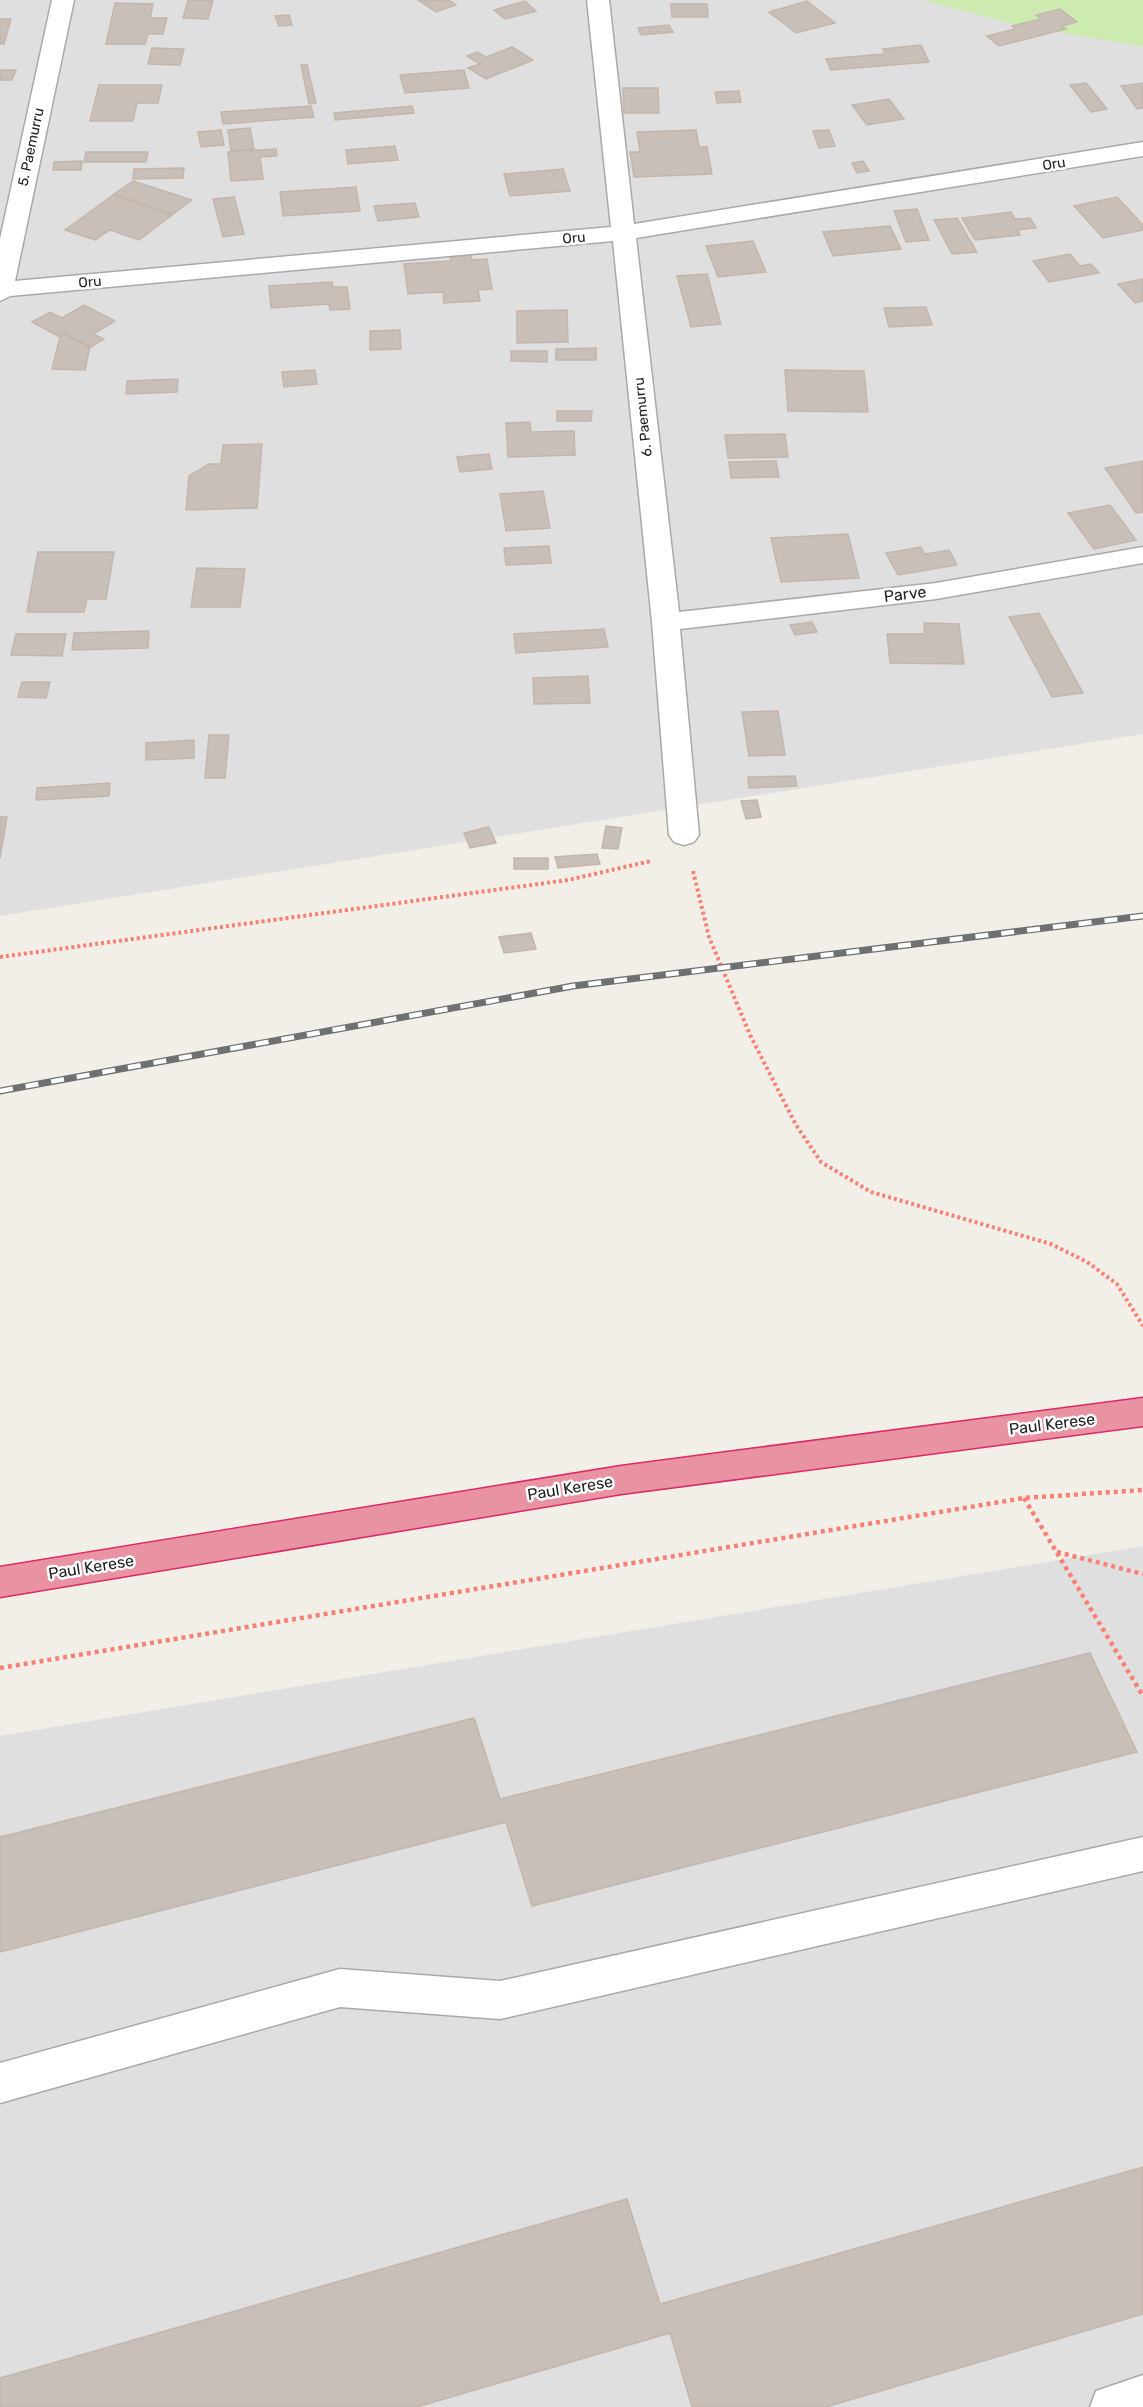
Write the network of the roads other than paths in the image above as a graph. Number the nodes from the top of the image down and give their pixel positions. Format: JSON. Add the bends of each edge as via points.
{"nodes":[{"id":1,"x":63,"y":0,"type":"edge"},
{"id":2,"x":598,"y":0,"type":"edge"},
{"id":3,"x":1143,"y":149,"type":"edge"},
{"id":4,"x":623,"y":233,"type":"junction"},
{"id":5,"x":0,"y":292,"type":"edge"},
{"id":6,"x":1143,"y":555,"type":"edge"},
{"id":7,"x":666,"y":622,"type":"junction"},
{"id":8,"x":684,"y":835,"type":"road end"},
{"id":9,"x":1143,"y":1412,"type":"edge"},
{"id":10,"x":0,"y":1582,"type":"edge"},
{"id":11,"x":1143,"y":1854,"type":"edge"},
{"id":12,"x":0,"y":2083,"type":"edge"},
{"id":13,"x":1143,"y":2397,"type":"edge"},
{"id":14,"x":1112,"y":2407,"type":"edge"}],
"edges":[{"from":1,"to":5,"type":"street","name":"5. Paemurru"},
{"from":2,"to":4,"type":"street","name":"6. Paemurru"},
{"from":3,"to":4,"type":"street","name":"Oru"},
{"from":4,"to":5,"type":"street","name":"Oru"},
{"from":4,"to":7,"type":"street","name":"6. Paemurru"},
{"from":6,"to":7,"type":"street","name":"Parve","via":[[936,591]]},
{"from":7,"to":8,"type":"street","name":"6. Paemurru"},
{"from":9,"to":10,"type":"highway","name":"Paul Kerese","via":[[621,1480]]},
{"from":11,"to":12,"type":"street","via":[[500,2000],[340,1988]]},
{"from":13,"to":14,"type":"street"}]}
